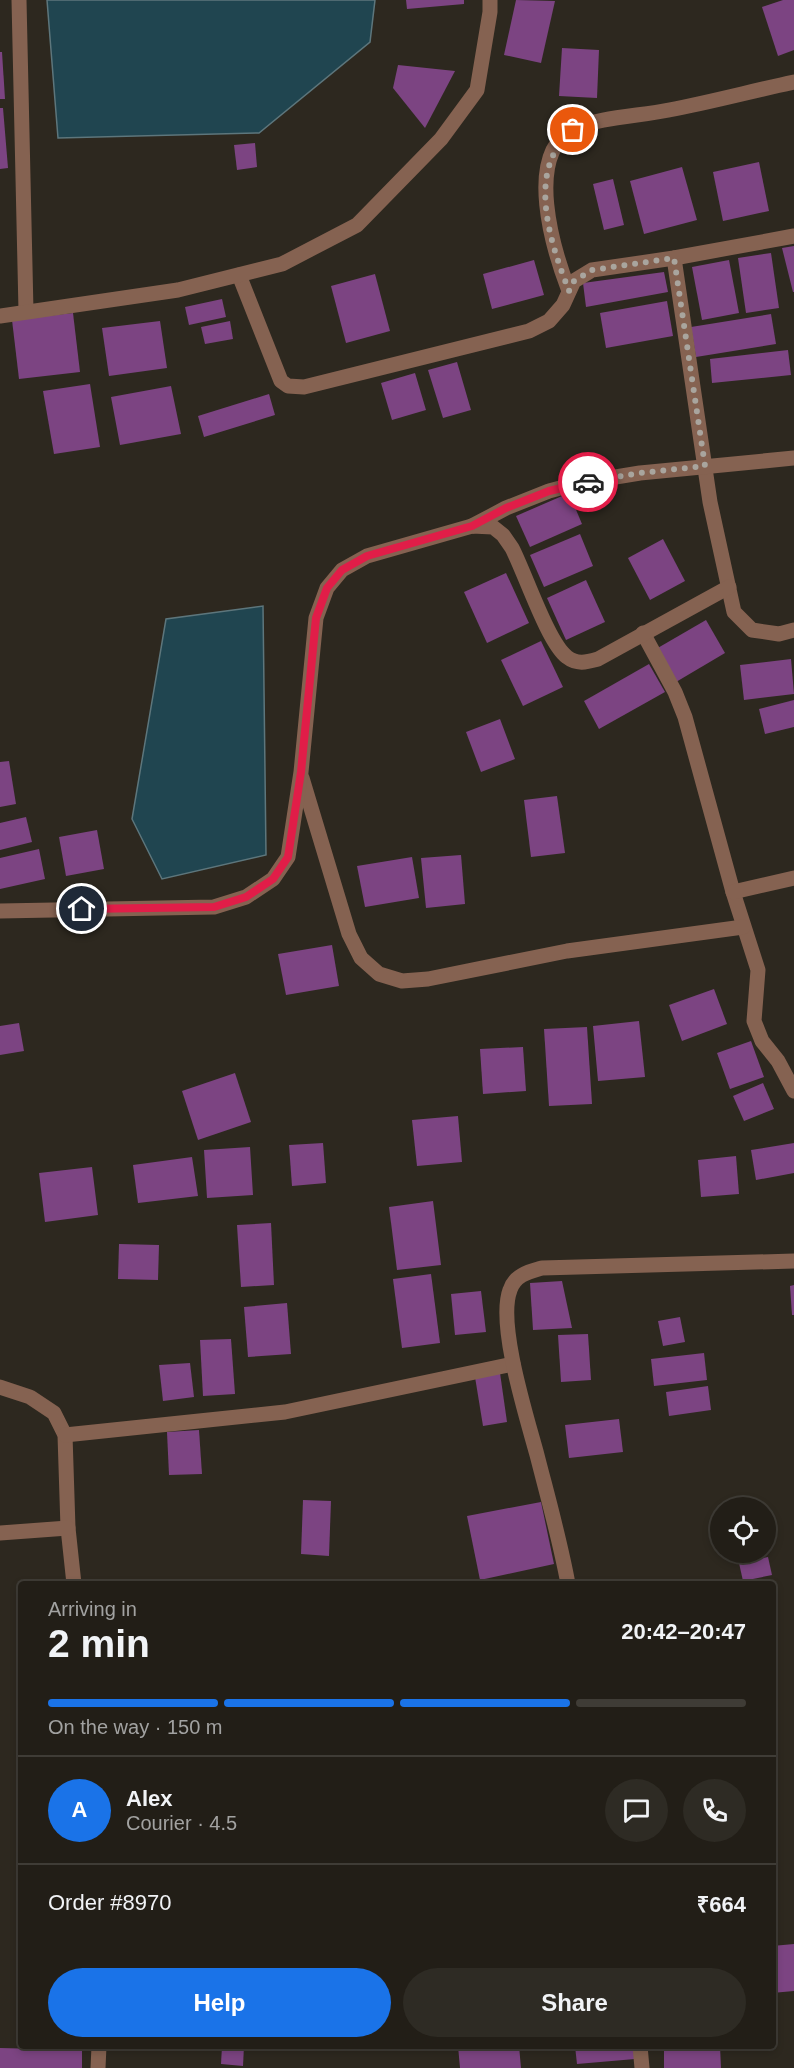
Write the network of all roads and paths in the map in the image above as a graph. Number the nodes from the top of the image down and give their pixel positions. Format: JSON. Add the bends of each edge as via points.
{"nodes":[{"id":1,"x":19,"y":0,"type":"edge"},
{"id":2,"x":490,"y":0,"type":"edge"},
{"id":3,"x":794,"y":82,"type":"edge"},
{"id":4,"x":794,"y":236,"type":"edge"},
{"id":5,"x":674,"y":258,"type":"junction"},
{"id":6,"x":239,"y":275,"type":"junction"},
{"id":7,"x":569,"y":291,"type":"junction"},
{"id":8,"x":26,"y":311,"type":"junction"},
{"id":9,"x":0,"y":316,"type":"edge"},
{"id":10,"x":794,"y":458,"type":"edge"},
{"id":11,"x":705,"y":466,"type":"junction"},
{"id":12,"x":472,"y":526,"type":"junction"},
{"id":13,"x":729,"y":587,"type":"junction"},
{"id":14,"x":794,"y":630,"type":"edge"},
{"id":15,"x":643,"y":633,"type":"junction"},
{"id":16,"x":301,"y":772,"type":"junction"},
{"id":17,"x":794,"y":878,"type":"edge"},
{"id":18,"x":733,"y":892,"type":"junction"},
{"id":19,"x":0,"y":911,"type":"edge"},
{"id":20,"x":743,"y":927,"type":"junction"},
{"id":21,"x":794,"y":1091,"type":"edge"},
{"id":22,"x":794,"y":1261,"type":"edge"},
{"id":23,"x":513,"y":1365,"type":"junction"},
{"id":24,"x":0,"y":1387,"type":"edge"},
{"id":25,"x":65,"y":1435,"type":"junction"},
{"id":26,"x":68,"y":1528,"type":"junction"},
{"id":27,"x":0,"y":1533,"type":"edge"},
{"id":28,"x":74,"y":1581,"type":"edge"},
{"id":29,"x":567,"y":1581,"type":"edge"},
{"id":30,"x":99,"y":2049,"type":"edge"},
{"id":31,"x":640,"y":2049,"type":"edge"},
{"id":32,"x":98,"y":2068,"type":"edge"},
{"id":33,"x":642,"y":2068,"type":"edge"}],
"edges":[{"from":1,"to":8,"type":"street"},
{"from":2,"to":6,"type":"street","via":[[477,90],[441,139],[357,225],[282,264]]},
{"from":3,"to":7,"type":"street","via":[[594,123],[562,138],[547,172],[546,198],[559,264]]},
{"from":4,"to":5,"type":"street"},
{"from":5,"to":7,"type":"street","via":[[592,270],[574,281]]},
{"from":5,"to":11,"type":"street"},
{"from":6,"to":7,"type":"street","via":[[275,370],[281,381],[296,387],[359,375],[529,331],[549,321]]},
{"from":6,"to":8,"type":"street","via":[[178,290]]},
{"from":8,"to":9,"type":"street"},
{"from":10,"to":11,"type":"street"},
{"from":11,"to":12,"type":"street","via":[[640,473],[549,491]]},
{"from":11,"to":13,"type":"street"},
{"from":12,"to":15,"type":"street","via":[[493,527],[503,535],[524,572],[554,644],[568,658],[583,663]]},
{"from":12,"to":16,"type":"street","via":[[367,556],[342,570],[327,588],[316,618]]},
{"from":13,"to":14,"type":"street","via":[[734,612],[752,630],[779,634]]},
{"from":13,"to":15,"type":"street"},
{"from":15,"to":18,"type":"street","via":[[685,717]]},
{"from":16,"to":19,"type":"street","via":[[288,857],[273,879],[246,897],[214,907]]},
{"from":16,"to":20,"type":"street","via":[[349,934],[361,958],[379,974],[402,981],[428,979],[567,951]]},
{"from":17,"to":18,"type":"street"},
{"from":18,"to":20,"type":"street"},
{"from":20,"to":21,"type":"street","via":[[758,970],[754,1021]]},
{"from":22,"to":23,"type":"street","via":[[542,1268],[525,1273],[514,1281],[509,1292],[507,1314]]},
{"from":23,"to":25,"type":"street","via":[[285,1412]]},
{"from":23,"to":29,"type":"street"},
{"from":24,"to":25,"type":"street","via":[[30,1397],[54,1413]]},
{"from":25,"to":26,"type":"street"},
{"from":26,"to":27,"type":"street"},
{"from":26,"to":28,"type":"street"},
{"from":30,"to":32,"type":"street"},
{"from":31,"to":33,"type":"street"}]}
